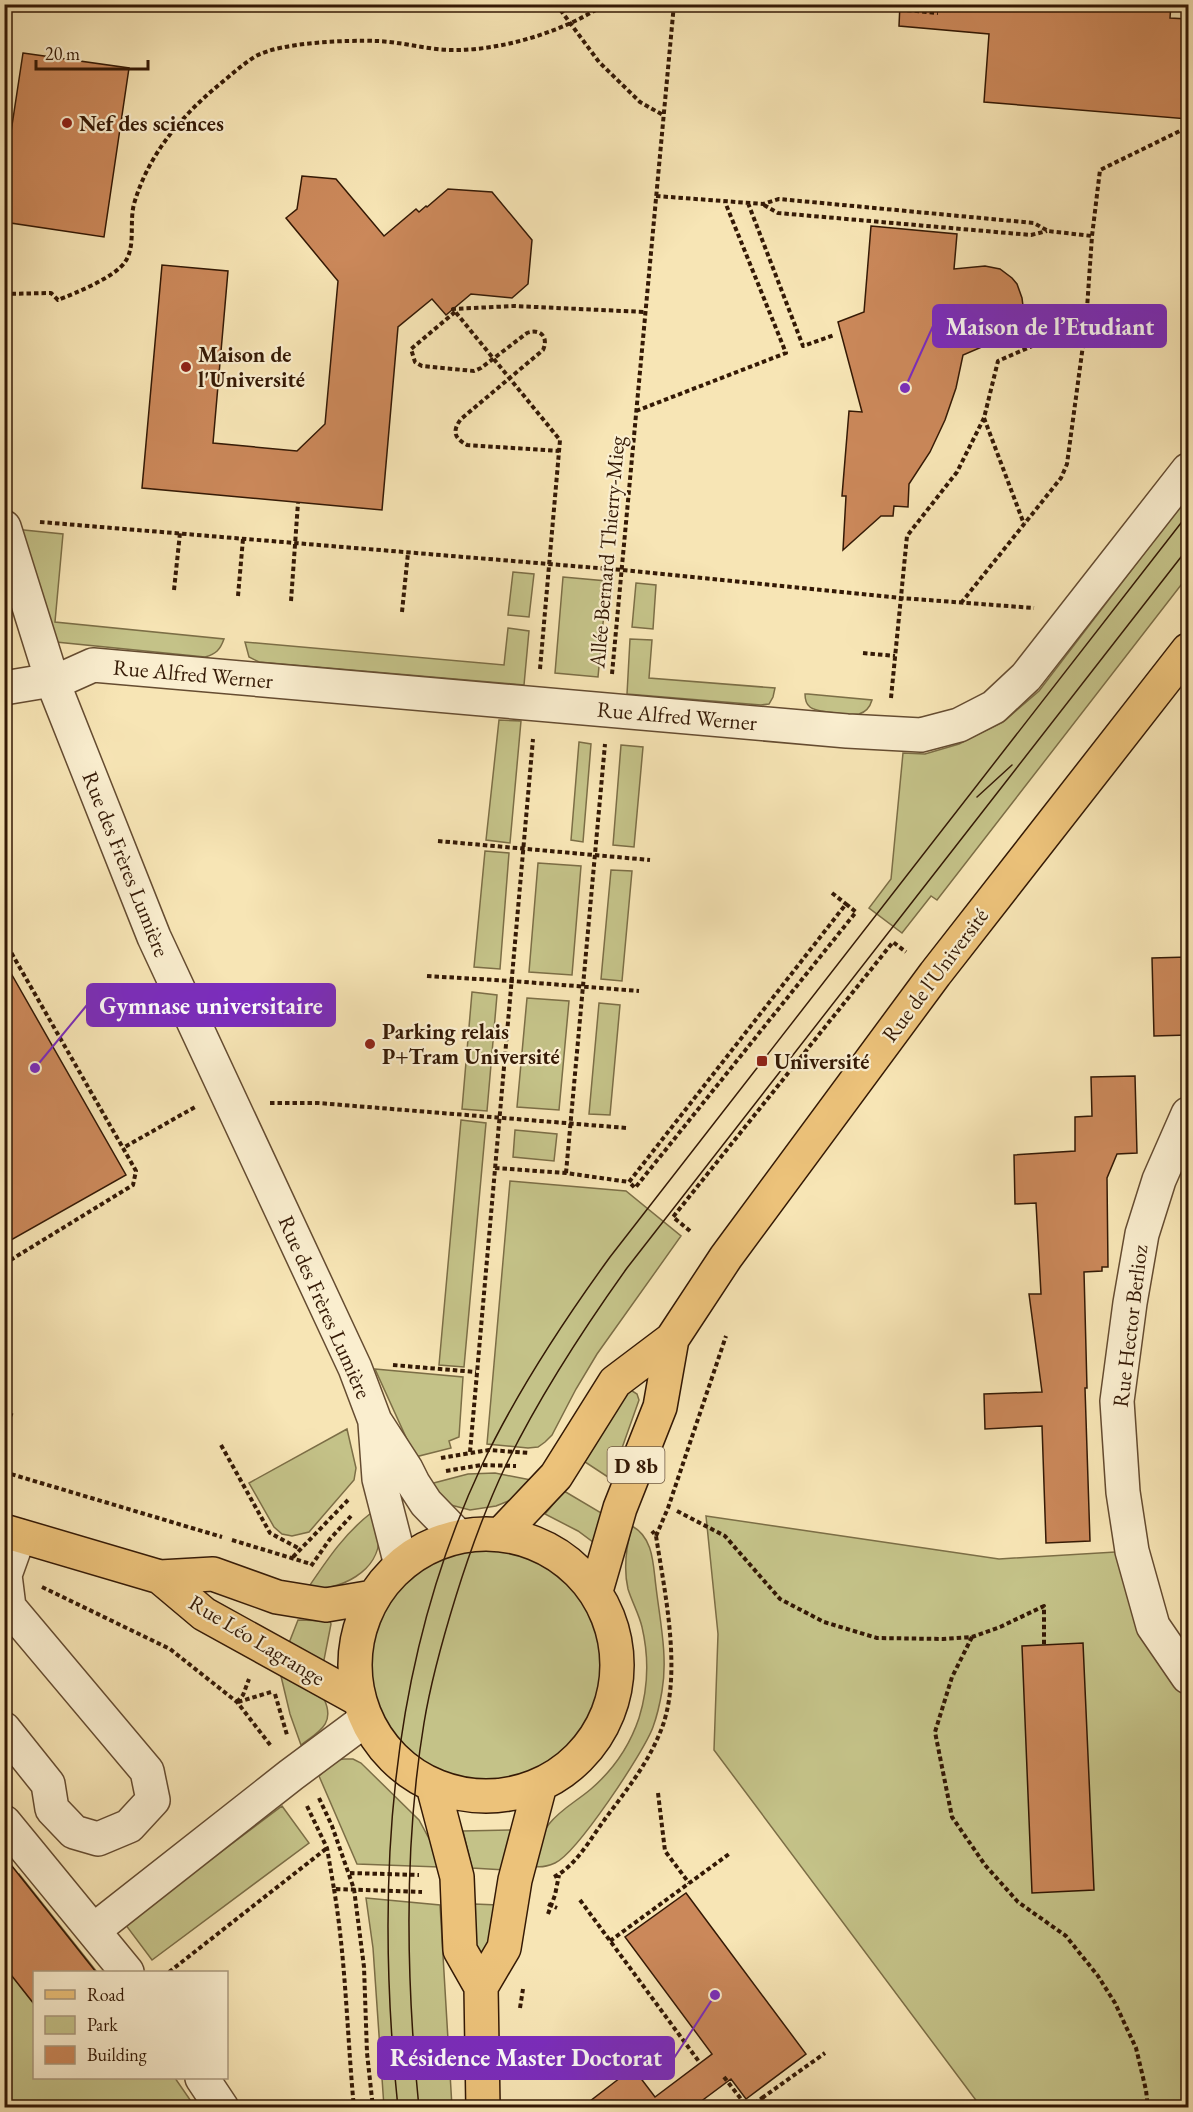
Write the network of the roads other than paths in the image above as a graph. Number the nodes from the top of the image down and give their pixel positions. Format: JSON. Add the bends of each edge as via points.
{"nodes":[{"id":1,"x":1188,"y":470,"type":"edge"},
{"id":2,"x":4,"y":527,"type":"edge"},
{"id":3,"x":1188,"y":650,"type":"edge"},
{"id":4,"x":52,"y":680,"type":"junction"},
{"id":5,"x":4,"y":688,"type":"edge"},
{"id":6,"x":1188,"y":1114,"type":"edge"},
{"id":7,"x":672,"y":1339,"type":"junction"},
{"id":8,"x":375,"y":1421,"type":"junction"},
{"id":9,"x":12,"y":1533,"type":"edge"},
{"id":10,"x":501,"y":1534,"type":"junction"},
{"id":11,"x":458,"y":1536,"type":"junction"},
{"id":12,"x":401,"y":1565,"type":"junction"},
{"id":13,"x":5,"y":1575,"type":"edge"},
{"id":14,"x":160,"y":1577,"type":"junction"},
{"id":15,"x":596,"y":1591,"type":"junction"},
{"id":16,"x":373,"y":1597,"type":"junction"},
{"id":17,"x":1188,"y":1677,"type":"edge"},
{"id":18,"x":362,"y":1710,"type":"junction"},
{"id":19,"x":4,"y":1729,"type":"edge"},
{"id":20,"x":433,"y":1786,"type":"junction"},
{"id":21,"x":539,"y":1789,"type":"junction"},
{"id":22,"x":4,"y":1822,"type":"edge"},
{"id":23,"x":94,"y":1930,"type":"junction"},
{"id":24,"x":125,"y":1971,"type":"edge"},
{"id":25,"x":481,"y":1987,"type":"junction"},
{"id":26,"x":203,"y":2079,"type":"edge"},
{"id":27,"x":222,"y":2108,"type":"edge"},
{"id":28,"x":483,"y":2108,"type":"edge"}],
"edges":[{"from":1,"to":4,"type":"street","name":"Rue Alfred Werner","via":[[1026,677],[994,707],[959,724],[921,735],[93,665]]},
{"from":2,"to":4,"type":"street","name":"Rue des Frères Lumière"},
{"from":3,"to":7,"type":"main road","name":"Rue de l'Université","via":[[894,1029],[726,1257]]},
{"from":4,"to":5,"type":"street","name":"Rue Alfred Werner"},
{"from":4,"to":8,"type":"street","name":"Rue des Frères Lumière","via":[[154,938],[251,1108]]},
{"from":6,"to":17,"type":"street","name":"Rue Hector Berlioz","via":[[1159,1180],[1142,1234],[1117,1401],[1123,1492],[1132,1551],[1153,1626]]},
{"from":7,"to":10,"type":"main road","name":"Rue de l'Université","number":"D 8b","via":[[615,1382],[556,1476]]},
{"from":7,"to":15,"type":"main road","name":"Rue de l'Université","number":"D 8b","via":[[660,1407],[620,1509]]},
{"from":8,"to":11,"type":"street","name":"Rue des Frères Lumière","via":[[426,1503]]},
{"from":8,"to":12,"type":"street","name":"Rue des Frères Lumière","via":[[379,1479]]},
{"from":9,"to":13,"type":"street"},
{"from":9,"to":14,"type":"main road"},
{"from":10,"to":11,"type":"main road"},
{"from":10,"to":15,"type":"main road","via":[[529,1540],[555,1552],[578,1569]]},
{"from":11,"to":12,"type":"main road","via":[[418,1552]]},
{"from":12,"to":16,"type":"main road"},
{"from":13,"to":19,"type":"street","via":[[9,1607],[147,1771],[153,1800],[129,1826],[98,1839],[74,1832],[52,1809],[48,1784]]},
{"from":14,"to":16,"type":"main road","name":"Rue Léo Lagrange","via":[[213,1574],[277,1597],[326,1605]]},
{"from":14,"to":18,"type":"main road","name":"Rue Léo Lagrange","via":[[204,1614]]},
{"from":15,"to":21,"type":"main road","via":[[613,1628],[619,1669],[611,1710],[591,1746]]},
{"from":16,"to":18,"type":"main road","via":[[355,1647]]},
{"from":18,"to":20,"type":"main road","via":[[379,1742],[397,1761]]},
{"from":18,"to":23,"type":"street","via":[[291,1775]]},
{"from":20,"to":21,"type":"main road","via":[[478,1797],[506,1797]]},
{"from":20,"to":25,"type":"main road","via":[[457,1877],[460,1950]]},
{"from":21,"to":25,"type":"main road","via":[[515,1880],[504,1948]]},
{"from":22,"to":23,"type":"street"},
{"from":23,"to":24,"type":"street"},
{"from":25,"to":28,"type":"main road"},
{"from":26,"to":27,"type":"street"}]}
